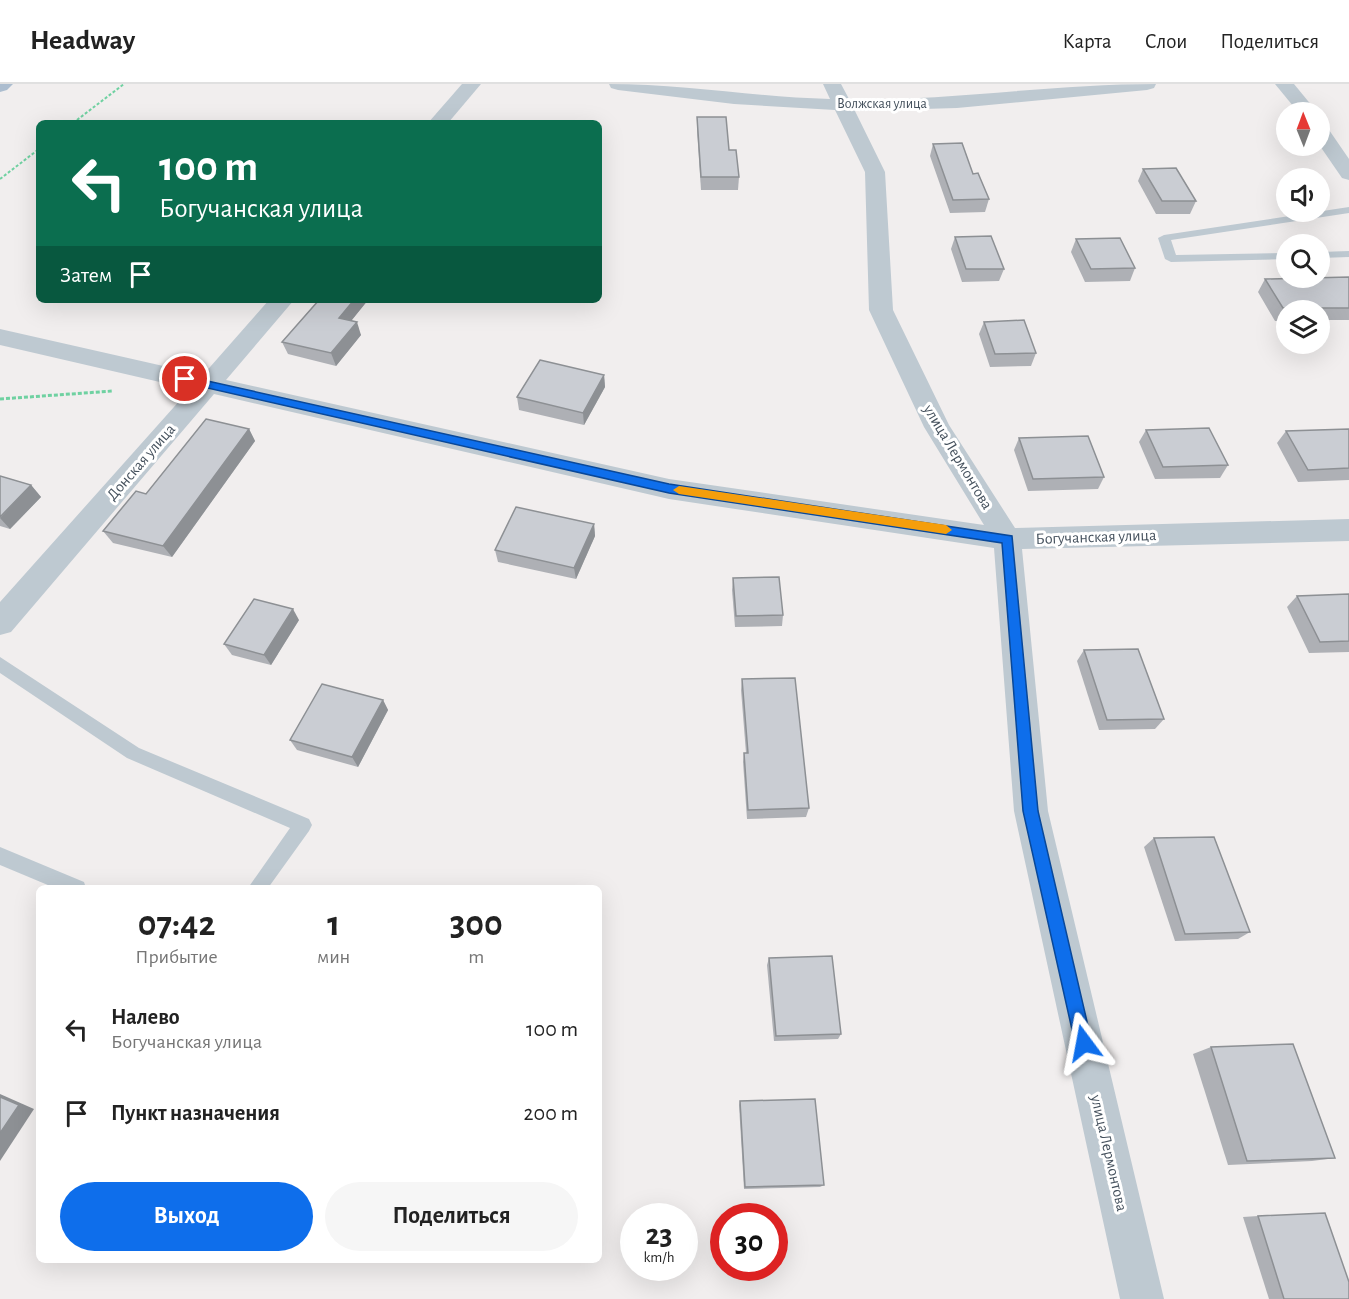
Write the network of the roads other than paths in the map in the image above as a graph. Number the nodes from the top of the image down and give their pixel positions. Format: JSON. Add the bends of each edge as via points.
{"nodes":[{"id":1,"x":472,"y":84,"type":"edge"},
{"id":2,"x":618,"y":84,"type":"edge"},
{"id":3,"x":1147,"y":84,"type":"edge"},
{"id":4,"x":1284,"y":84,"type":"edge"},
{"id":5,"x":837,"y":94,"type":"edge"},
{"id":6,"x":1299,"y":102,"type":"edge"},
{"id":7,"x":441,"y":120,"type":"edge"},
{"id":8,"x":1330,"y":146,"type":"edge"},
{"id":9,"x":1349,"y":174,"type":"edge"},
{"id":10,"x":1349,"y":210,"type":"edge"},
{"id":11,"x":1349,"y":254,"type":"edge"},
{"id":12,"x":1330,"y":255,"type":"edge"},
{"id":13,"x":1276,"y":256,"type":"edge"},
{"id":14,"x":279,"y":303,"type":"edge"},
{"id":15,"x":0,"y":337,"type":"edge"},
{"id":16,"x":208,"y":384,"type":"junction"},
{"id":17,"x":1349,"y":530,"type":"edge"},
{"id":18,"x":1007,"y":539,"type":"junction"},
{"id":19,"x":0,"y":623,"type":"edge"},
{"id":20,"x":0,"y":663,"type":"edge"},
{"id":21,"x":0,"y":856,"type":"edge"},
{"id":22,"x":70,"y":885,"type":"edge"},
{"id":23,"x":259,"y":885,"type":"edge"},
{"id":24,"x":1142,"y":1299,"type":"edge"}],
"edges":[{"from":1,"to":7,"type":"street"},
{"from":2,"to":5,"type":"street","name":"Волжская улица","via":[[746,102]]},
{"from":3,"to":5,"type":"street","name":"Волжская улица","via":[[930,104]]},
{"from":4,"to":6,"type":"street"},
{"from":5,"to":18,"type":"street","name":"улица Лермонтова","via":[[875,172],[881,310],[937,427]]},
{"from":8,"to":9,"type":"street"},
{"from":10,"to":13,"type":"lane","via":[[1164,238],[1171,259]]},
{"from":11,"to":12,"type":"lane"},
{"from":14,"to":16,"type":"street","name":"Донская улица"},
{"from":15,"to":16,"type":"street","name":"Богучанская улица"},
{"from":16,"to":18,"type":"street","name":"Богучанская улица","via":[[669,489]]},
{"from":16,"to":19,"type":"street","name":"Донская улица"},
{"from":17,"to":18,"type":"street","name":"Богучанская улица"},
{"from":18,"to":24,"type":"street","name":"улица Лермонтова","via":[[1031,811]]},
{"from":20,"to":23,"type":"lane","via":[[133,753],[303,825]]},
{"from":21,"to":22,"type":"lane"}]}
